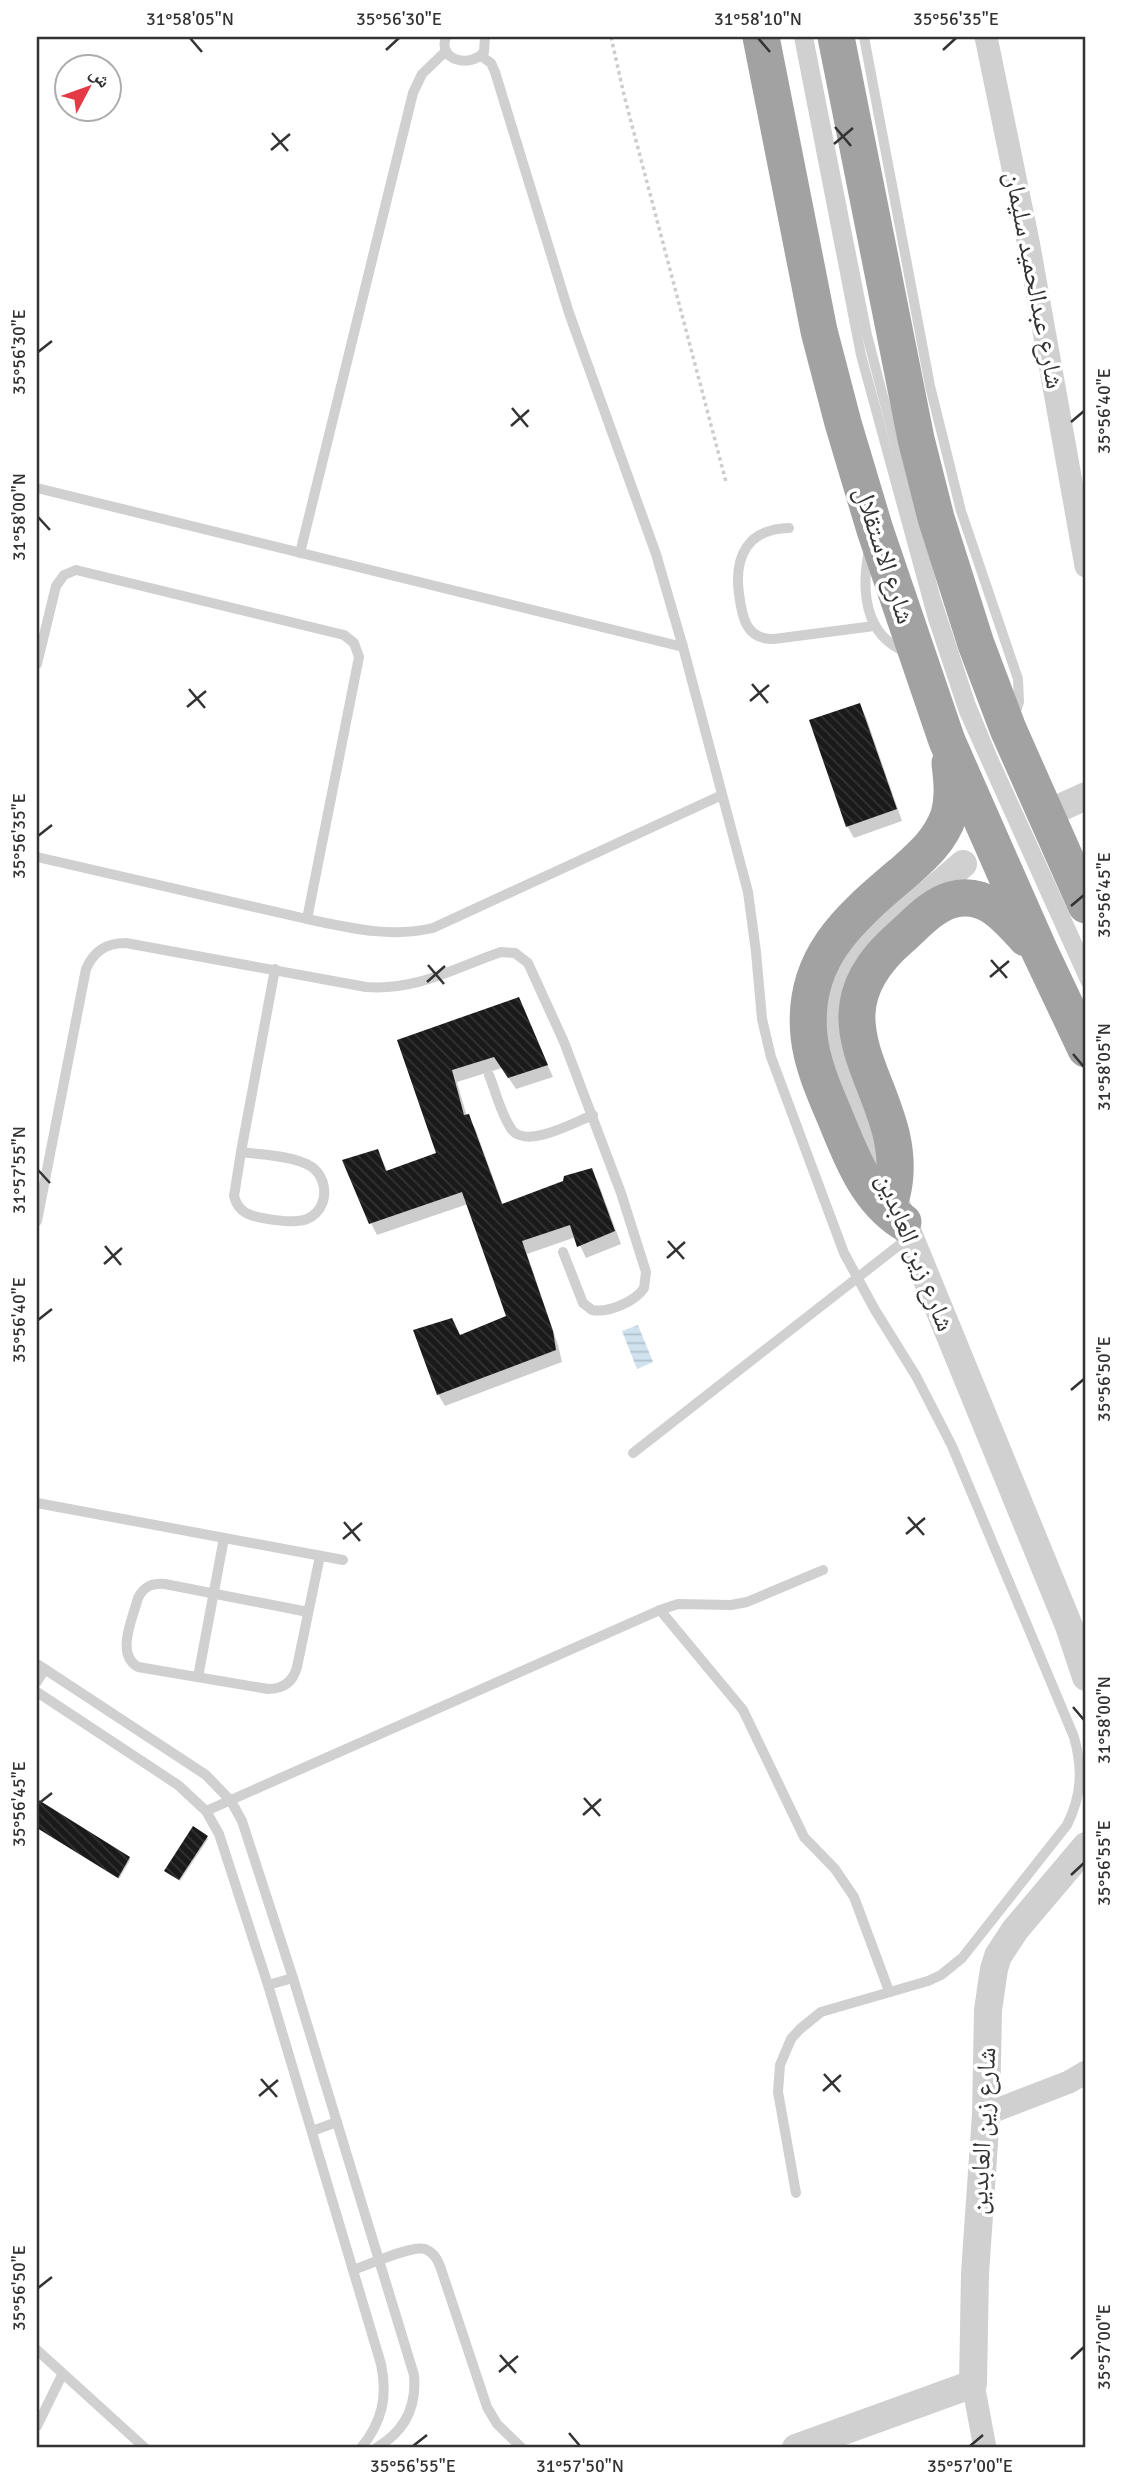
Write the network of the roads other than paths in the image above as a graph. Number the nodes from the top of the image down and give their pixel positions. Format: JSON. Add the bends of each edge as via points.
{"nodes":[{"id":1,"x":446,"y":37,"type":"edge"},
{"id":2,"x":485,"y":37,"type":"edge"},
{"id":3,"x":761,"y":37,"type":"edge"},
{"id":4,"x":799,"y":37,"type":"edge"},
{"id":5,"x":808,"y":37,"type":"edge"},
{"id":6,"x":836,"y":37,"type":"edge"},
{"id":7,"x":864,"y":37,"type":"edge"},
{"id":8,"x":986,"y":37,"type":"edge"},
{"id":9,"x":446,"y":51,"type":"junction"},
{"id":10,"x":481,"y":56,"type":"junction"},
{"id":11,"x":37,"y":488,"type":"edge"},
{"id":12,"x":789,"y":528,"type":"dead end"},
{"id":13,"x":875,"y":530,"type":"junction"},
{"id":14,"x":300,"y":553,"type":"junction"},
{"id":15,"x":1086,"y":566,"type":"edge"},
{"id":16,"x":874,"y":626,"type":"junction"},
{"id":17,"x":683,"y":647,"type":"junction"},
{"id":18,"x":918,"y":656,"type":"junction"},
{"id":19,"x":37,"y":664,"type":"edge"},
{"id":20,"x":1008,"y":729,"type":"junction"},
{"id":21,"x":947,"y":741,"type":"junction"},
{"id":22,"x":722,"y":794,"type":"junction"},
{"id":23,"x":37,"y":857,"type":"edge"},
{"id":24,"x":962,"y":864,"type":"dead end"},
{"id":25,"x":1086,"y":905,"type":"edge"},
{"id":26,"x":307,"y":919,"type":"junction"},
{"id":27,"x":1040,"y":953,"type":"junction"},
{"id":28,"x":1086,"y":962,"type":"edge"},
{"id":29,"x":275,"y":970,"type":"junction"},
{"id":30,"x":1086,"y":983,"type":"edge"},
{"id":31,"x":1086,"y":1048,"type":"edge"},
{"id":32,"x":489,"y":1075,"type":"dead end"},
{"id":33,"x":593,"y":1115,"type":"junction"},
{"id":34,"x":241,"y":1152,"type":"junction"},
{"id":35,"x":902,"y":1218,"type":"junction"},
{"id":36,"x":37,"y":1222,"type":"edge"},
{"id":37,"x":563,"y":1252,"type":"dead end"},
{"id":38,"x":857,"y":1279,"type":"junction"},
{"id":39,"x":634,"y":1453,"type":"dead end"},
{"id":40,"x":37,"y":1503,"type":"edge"},
{"id":41,"x":224,"y":1538,"type":"junction"},
{"id":42,"x":320,"y":1556,"type":"junction"},
{"id":43,"x":343,"y":1560,"type":"dead end"},
{"id":44,"x":823,"y":1570,"type":"dead end"},
{"id":45,"x":214,"y":1594,"type":"junction"},
{"id":46,"x":660,"y":1610,"type":"junction"},
{"id":47,"x":308,"y":1612,"type":"junction"},
{"id":48,"x":1077,"y":1623,"type":"edge"},
{"id":49,"x":41,"y":1667,"type":"edge"},
{"id":50,"x":198,"y":1677,"type":"junction"},
{"id":51,"x":1086,"y":1677,"type":"edge"},
{"id":52,"x":37,"y":1682,"type":"edge"},
{"id":53,"x":37,"y":1692,"type":"edge"},
{"id":54,"x":231,"y":1801,"type":"junction"},
{"id":55,"x":206,"y":1811,"type":"junction"},
{"id":56,"x":1086,"y":1846,"type":"edge"},
{"id":57,"x":293,"y":1978,"type":"junction"},
{"id":58,"x":268,"y":1985,"type":"junction"},
{"id":59,"x":889,"y":1991,"type":"junction"},
{"id":60,"x":1086,"y":2072,"type":"edge"},
{"id":61,"x":986,"y":2114,"type":"junction"},
{"id":62,"x":337,"y":2122,"type":"junction"},
{"id":63,"x":312,"y":2130,"type":"junction"},
{"id":64,"x":796,"y":2193,"type":"dead end"},
{"id":65,"x":380,"y":2261,"type":"junction"},
{"id":66,"x":353,"y":2270,"type":"junction"},
{"id":67,"x":37,"y":2350,"type":"edge"},
{"id":68,"x":62,"y":2375,"type":"junction"},
{"id":69,"x":973,"y":2384,"type":"junction"},
{"id":70,"x":37,"y":2426,"type":"edge"},
{"id":71,"x":145,"y":2448,"type":"edge"},
{"id":72,"x":360,"y":2448,"type":"edge"},
{"id":73,"x":376,"y":2448,"type":"edge"},
{"id":74,"x":522,"y":2448,"type":"edge"},
{"id":75,"x":796,"y":2448,"type":"edge"},
{"id":76,"x":985,"y":2448,"type":"edge"}],
"edges":[{"from":1,"to":9,"type":"lane"},
{"from":2,"to":10,"type":"lane"},
{"from":3,"to":13,"type":"highway","name":"شارع الاستقلال","via":[[819,331]]},
{"from":4,"to":30,"type":"lane","via":[[861,355],[933,619],[964,712]]},
{"from":5,"to":28,"type":"lane","via":[[867,335],[935,596],[982,730]]},
{"from":6,"to":20,"type":"highway","via":[[919,452],[976,644]]},
{"from":7,"to":20,"type":"lane","via":[[930,386],[961,511],[1018,679],[1019,702]]},
{"from":8,"to":15,"type":"street","name":"شارع عبدالحميد سليمان"},
{"from":9,"to":10,"type":"lane","via":[[459,61]]},
{"from":9,"to":14,"type":"lane","via":[[422,74],[413,93]]},
{"from":10,"to":17,"type":"lane","via":[[495,72],[569,313],[656,554]]},
{"from":11,"to":14,"type":"lane"},
{"from":12,"to":16,"type":"lane","via":[[758,536],[740,561],[737,582],[750,631],[774,639]]},
{"from":13,"to":16,"type":"lane","via":[[866,578]]},
{"from":13,"to":18,"type":"highway","name":"شارع الاستقلال"},
{"from":14,"to":17,"type":"lane"},
{"from":16,"to":18,"type":"lane","via":[[897,649]]},
{"from":17,"to":22,"type":"lane"},
{"from":18,"to":21,"type":"highway","name":"شارع الاستقلال"},
{"from":19,"to":26,"type":"lane","via":[[56,586],[64,575],[76,570],[349,638],[358,650],[358,665]]},
{"from":20,"to":25,"type":"highway"},
{"from":21,"to":27,"type":"highway","name":"شارع الاستقلال"},
{"from":21,"to":35,"type":"highway","via":[[953,790],[943,828],[929,850],[835,936],[816,973],[808,1014],[812,1055],[842,1133],[869,1189],[884,1208]]},
{"from":22,"to":26,"type":"lane","via":[[433,928],[383,933]]},
{"from":22,"to":38,"type":"lane","via":[[748,892],[766,1039],[832,1227]]},
{"from":23,"to":26,"type":"lane"},
{"from":24,"to":35,"type":"street","name":"شارع زين العابدين","via":[[858,957],[842,982],[834,1010],[835,1049]]},
{"from":27,"to":31,"type":"highway","name":"شارع الاستقلال"},
{"from":27,"to":35,"type":"highway","via":[[993,905],[953,899],[940,904],[887,949],[868,973],[858,1001],[857,1031],[893,1141]]},
{"from":29,"to":33,"type":"lane","via":[[393,988],[415,985],[501,952],[515,953],[532,970]]},
{"from":29,"to":34,"type":"lane"},
{"from":29,"to":36,"type":"lane","via":[[126,943],[109,945],[94,955],[86,970]]},
{"from":32,"to":33,"type":"lane","via":[[511,1128],[521,1136],[533,1137]]},
{"from":33,"to":37,"type":"lane","via":[[646,1272],[645,1288],[633,1300],[592,1311],[583,1303]]},
{"from":34,"to":34,"type":"lane","via":[[234,1196],[245,1212],[302,1222],[320,1208],[324,1185],[311,1166]]},
{"from":35,"to":38,"type":"lane"},
{"from":35,"to":48,"type":"street","name":"شارع زين العابدين"},
{"from":38,"to":39,"type":"lane"},
{"from":38,"to":59,"type":"lane","via":[[952,1446],[1074,1737],[1081,1770],[1078,1800],[1067,1825],[962,1958],[935,1978]]},
{"from":40,"to":41,"type":"lane"},
{"from":41,"to":42,"type":"lane"},
{"from":41,"to":45,"type":"lane"},
{"from":42,"to":43,"type":"lane"},
{"from":42,"to":47,"type":"lane"},
{"from":44,"to":46,"type":"lane","via":[[747,1602],[678,1604]]},
{"from":45,"to":47,"type":"lane"},
{"from":45,"to":50,"type":"lane"},
{"from":45,"to":50,"type":"lane","via":[[159,1584],[146,1587],[138,1598],[126,1647],[127,1657],[138,1667]]},
{"from":46,"to":54,"type":"lane"},
{"from":46,"to":59,"type":"lane","via":[[743,1710],[804,1837],[850,1890]]},
{"from":47,"to":50,"type":"lane","via":[[296,1673],[285,1685],[268,1689]]},
{"from":48,"to":51,"type":"street","name":"شارع زين العابدين"},
{"from":49,"to":52,"type":"lane"},
{"from":49,"to":54,"type":"lane","via":[[206,1775]]},
{"from":53,"to":55,"type":"lane","via":[[178,1785]]},
{"from":54,"to":55,"type":"lane"},
{"from":54,"to":57,"type":"lane","via":[[249,1838]]},
{"from":55,"to":58,"type":"lane","via":[[226,1849]]},
{"from":56,"to":61,"type":"street","name":"شارع زين العابدين","via":[[998,1956],[988,2011]]},
{"from":57,"to":58,"type":"lane"},
{"from":57,"to":62,"type":"lane"},
{"from":58,"to":63,"type":"lane"},
{"from":59,"to":64,"type":"lane","via":[[821,2012],[800,2029],[785,2052],[778,2092]]},
{"from":60,"to":61,"type":"street"},
{"from":61,"to":69,"type":"street","name":"شارع زين العابدين"},
{"from":62,"to":63,"type":"lane"},
{"from":62,"to":65,"type":"lane"},
{"from":63,"to":66,"type":"lane"},
{"from":65,"to":66,"type":"lane"},
{"from":65,"to":73,"type":"lane","via":[[415,2386],[407,2419],[393,2437]]},
{"from":65,"to":74,"type":"lane","via":[[421,2248],[438,2259],[487,2407]]},
{"from":66,"to":72,"type":"lane","via":[[385,2383],[379,2420]]},
{"from":67,"to":68,"type":"lane"},
{"from":68,"to":70,"type":"lane"},
{"from":68,"to":71,"type":"lane"},
{"from":69,"to":75,"type":"street"},
{"from":69,"to":76,"type":"street","name":"شارع زين العابدين"}]}
